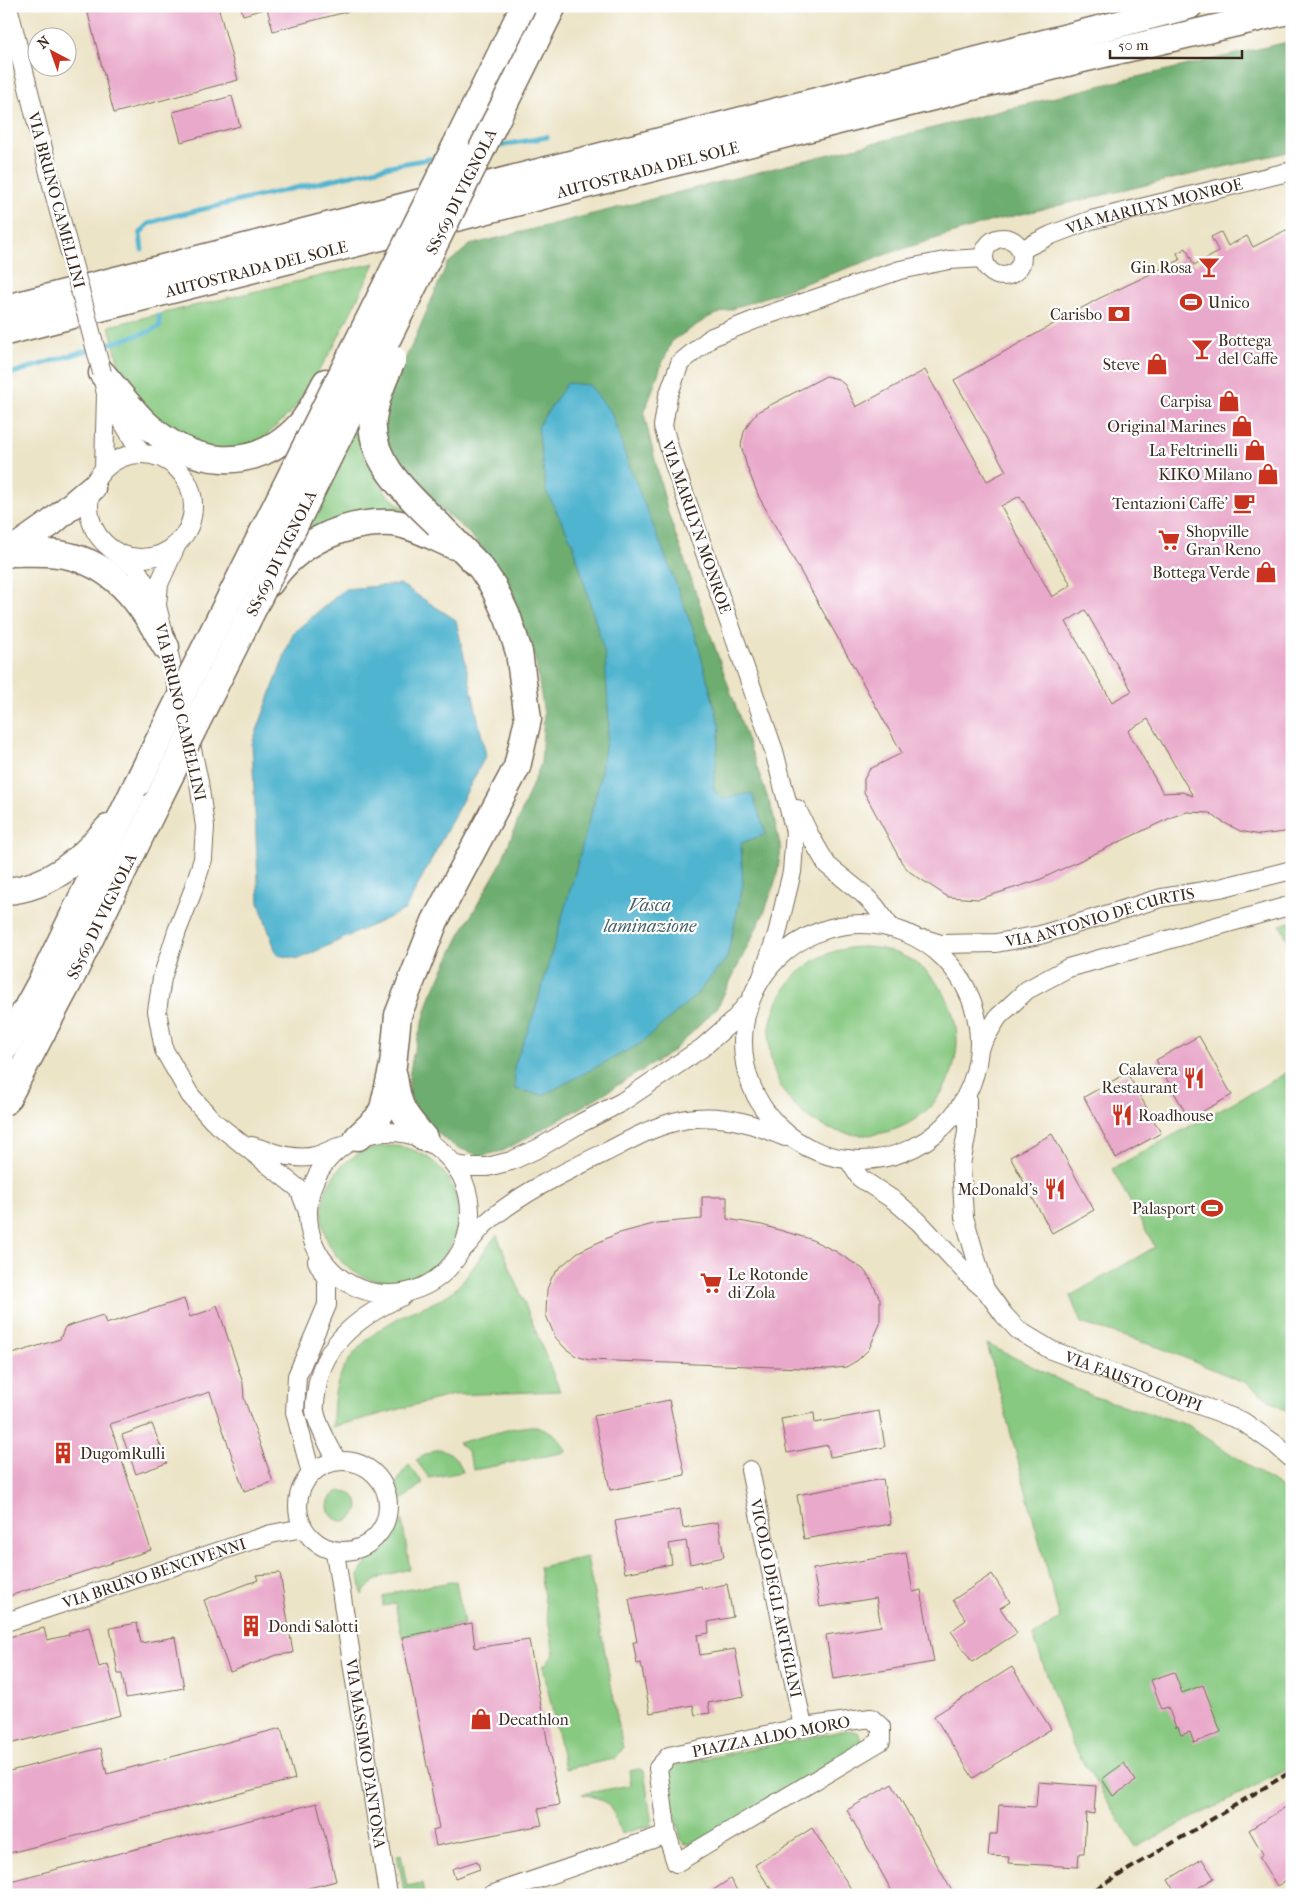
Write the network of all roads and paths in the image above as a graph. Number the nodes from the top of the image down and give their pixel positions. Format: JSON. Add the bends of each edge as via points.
{"nodes":[{"id":1,"x":8,"y":6,"type":"edge"},
{"id":2,"x":524,"y":6,"type":"edge"},
{"id":3,"x":553,"y":6,"type":"edge"},
{"id":4,"x":1189,"y":6,"type":"edge"},
{"id":5,"x":1292,"y":10,"type":"edge"},
{"id":6,"x":490,"y":131,"type":"junction"},
{"id":7,"x":1292,"y":171,"type":"edge"},
{"id":8,"x":1020,"y":250,"type":"junction"},
{"id":9,"x":984,"y":258,"type":"junction"},
{"id":10,"x":6,"y":308,"type":"edge"},
{"id":11,"x":6,"y":332,"type":"edge"},
{"id":12,"x":358,"y":340,"type":"junction"},
{"id":13,"x":104,"y":383,"type":"junction"},
{"id":14,"x":142,"y":453,"type":"junction"},
{"id":15,"x":98,"y":478,"type":"junction"},
{"id":16,"x":177,"y":544,"type":"junction"},
{"id":17,"x":111,"y":549,"type":"junction"},
{"id":18,"x":462,"y":550,"type":"junction"},
{"id":19,"x":7,"y":554,"type":"edge"},
{"id":20,"x":157,"y":606,"type":"junction"},
{"id":21,"x":248,"y":617,"type":"junction"},
{"id":22,"x":166,"y":647,"type":"junction"},
{"id":23,"x":780,"y":772,"type":"junction"},
{"id":24,"x":132,"y":794,"type":"junction"},
{"id":25,"x":1292,"y":870,"type":"edge"},
{"id":26,"x":6,"y":892,"type":"edge"},
{"id":27,"x":1292,"y":905,"type":"edge"},
{"id":28,"x":900,"y":930,"type":"junction"},
{"id":29,"x":762,"y":978,"type":"junction"},
{"id":30,"x":752,"y":998,"type":"junction"},
{"id":31,"x":6,"y":1046,"type":"edge"},
{"id":32,"x":979,"y":1048,"type":"junction"},
{"id":33,"x":393,"y":1065,"type":"junction"},
{"id":34,"x":967,"y":1094,"type":"junction"},
{"id":35,"x":6,"y":1100,"type":"edge"},
{"id":36,"x":424,"y":1138,"type":"junction"},
{"id":37,"x":354,"y":1139,"type":"junction"},
{"id":38,"x":239,"y":1142,"type":"junction"},
{"id":39,"x":797,"y":1142,"type":"junction"},
{"id":40,"x":848,"y":1159,"type":"junction"},
{"id":41,"x":455,"y":1165,"type":"junction"},
{"id":42,"x":308,"y":1212,"type":"junction"},
{"id":43,"x":311,"y":1237,"type":"junction"},
{"id":44,"x":462,"y":1250,"type":"junction"},
{"id":45,"x":985,"y":1289,"type":"junction"},
{"id":46,"x":412,"y":1292,"type":"junction"},
{"id":47,"x":1292,"y":1459,"type":"edge"},
{"id":48,"x":337,"y":1461,"type":"junction"},
{"id":49,"x":750,"y":1470,"type":"dead end"},
{"id":50,"x":311,"y":1474,"type":"junction"},
{"id":51,"x":303,"y":1528,"type":"junction"},
{"id":52,"x":335,"y":1552,"type":"junction"},
{"id":53,"x":6,"y":1622,"type":"edge"},
{"id":54,"x":803,"y":1727,"type":"junction"},
{"id":55,"x":666,"y":1834,"type":"junction"},
{"id":56,"x":388,"y":1895,"type":"edge"},
{"id":57,"x":491,"y":1895,"type":"edge"}],
"edges":[{"from":1,"to":13,"type":"street","name":"VIA BRUNO CAMELLINI","bridge":true},
{"from":2,"to":12,"type":"highway","name":"SS569 DI VIGNOLA","bridge":true},
{"from":3,"to":6,"type":"highway","name":"SS569 DI VIGNOLA","bridge":true},
{"from":4,"to":10,"type":"highway","name":"AUTOSTRADA DEL SOLE"},
{"from":5,"to":11,"type":"highway","name":"AUTOSTRADA DEL SOLE","via":[[1073,62]]},
{"from":6,"to":18,"type":"highway","bridge":true,"via":[[432,278],[386,374],[373,414],[376,444],[382,462],[414,501]]},
{"from":6,"to":21,"type":"highway","name":"SS569 DI VIGNOLA","bridge":true},
{"from":7,"to":8,"type":"street","name":"VIA MARILYN MONROE","via":[[1091,220]]},
{"from":8,"to":9,"type":"street","via":[[1010,239],[998,239],[988,246]]},
{"from":8,"to":9,"type":"street","via":[[1020,265],[1005,275],[989,269]]},
{"from":9,"to":23,"type":"street","name":"VIA MARILYN MONROE","via":[[949,260],[900,270],[766,315],[712,337],[680,364],[668,396],[663,426]]},
{"from":12,"to":13,"type":"highway","bridge":true,"via":[[326,382],[301,424],[275,447],[249,458],[223,460],[200,456],[171,443]]},
{"from":12,"to":24,"type":"highway","name":"SS569 DI VIGNOLA","bridge":true},
{"from":13,"to":14,"type":"street"},
{"from":13,"to":15,"type":"street"},
{"from":14,"to":15,"type":"street","via":[[121,457]]},
{"from":14,"to":16,"type":"street","via":[[168,460],[187,480],[192,493],[191,521]]},
{"from":15,"to":17,"type":"street","via":[[89,499],[91,522]]},
{"from":15,"to":19,"type":"highway","via":[[51,523]]},
{"from":16,"to":17,"type":"street","via":[[152,557],[138,558]]},
{"from":16,"to":20,"type":"street","via":[[159,584]]},
{"from":17,"to":20,"type":"street","via":[[135,568]]},
{"from":18,"to":21,"type":"highway","bridge":true,"via":[[394,523],[348,527],[324,536],[287,562]]},
{"from":18,"to":33,"type":"highway","via":[[481,568],[508,618],[519,652],[528,719],[517,767],[435,921],[398,1015]]},
{"from":19,"to":22,"type":"highway","via":[[41,552],[71,556],[94,564],[114,577],[135,599]]},
{"from":20,"to":22,"type":"street","name":"VIA BRUNO CAMELLINI"},
{"from":21,"to":35,"type":"highway","name":"SS569 DI VIGNOLA","bridge":true,"via":[[72,978]]},
{"from":22,"to":38,"type":"street","name":"VIA BRUNO CAMELLINI","via":[[190,739],[205,827],[203,859],[162,978],[157,1011],[164,1050],[190,1095],[213,1121]]},
{"from":23,"to":28,"type":"street","name":"VIA MARILYN MONROE","via":[[827,865]]},
{"from":23,"to":29,"type":"street","name":"VIA MARILYN MONROE","via":[[795,832],[792,872]]},
{"from":24,"to":26,"type":"highway","via":[[93,845],[60,874],[23,890]]},
{"from":24,"to":31,"type":"highway","name":"SS569 DI VIGNOLA","via":[[41,982]]},
{"from":25,"to":28,"type":"street","name":"VIA ANTONIO DE CURTIS","via":[[1220,888],[1161,898],[1040,935],[996,943],[941,944]]},
{"from":27,"to":32,"type":"street","via":[[1068,968],[1027,990],[998,1017]]},
{"from":28,"to":29,"type":"street","via":[[862,924],[833,927],[789,949]]},
{"from":28,"to":32,"type":"street","via":[[929,945],[962,979],[978,1024]]},
{"from":29,"to":30,"type":"street"},
{"from":30,"to":39,"type":"street","via":[[745,1017],[743,1038],[748,1078],[767,1114]]},
{"from":30,"to":41,"type":"street","via":[[734,1020],[702,1048],[622,1102],[510,1161],[487,1167]]},
{"from":32,"to":34,"type":"street","via":[[976,1072]]},
{"from":33,"to":36,"type":"highway","via":[[399,1105],[404,1116]]},
{"from":33,"to":37,"type":"highway","via":[[383,1109],[377,1119]]},
{"from":34,"to":40,"type":"street","via":[[943,1127],[921,1144],[889,1157]]},
{"from":34,"to":45,"type":"street","name":"VIA FAUSTO COPPI","via":[[961,1165],[964,1217]]},
{"from":36,"to":37,"type":"street","via":[[386,1132]]},
{"from":36,"to":41,"type":"street"},
{"from":37,"to":38,"type":"street","name":"VIA BRUNO CAMELLINI","via":[[314,1156],[275,1154]]},
{"from":37,"to":42,"type":"street","via":[[332,1156],[318,1174]]},
{"from":38,"to":42,"type":"street","name":"VIA BRUNO CAMELLINI","via":[[299,1189]]},
{"from":39,"to":40,"type":"street","via":[[822,1153]]},
{"from":39,"to":44,"type":"street","via":[[743,1121],[711,1118],[675,1121],[576,1167],[511,1204],[485,1224]]},
{"from":40,"to":45,"type":"street","name":"VIA FAUSTO COPPI","via":[[860,1178],[919,1222]]},
{"from":41,"to":44,"type":"street","via":[[466,1184],[471,1206],[469,1229]]},
{"from":42,"to":43,"type":"street"},
{"from":43,"to":46,"type":"street","via":[[320,1256],[350,1285],[370,1293]]},
{"from":43,"to":50,"type":"street","via":[[312,1252],[327,1280],[326,1304],[298,1376],[294,1412]]},
{"from":44,"to":46,"type":"street","via":[[432,1283]]},
{"from":45,"to":47,"type":"street","name":"VIA FAUSTO COPPI","via":[[1018,1330],[1051,1350],[1242,1421]]},
{"from":46,"to":48,"type":"street","via":[[382,1305],[359,1320],[338,1341],[324,1363],[318,1380],[315,1410]]},
{"from":48,"to":50,"type":"street","via":[[323,1465]]},
{"from":48,"to":52,"type":"street","via":[[365,1466],[376,1475],[384,1486],[388,1514],[375,1539],[363,1548]]},
{"from":49,"to":54,"type":"street","name":"VICOLO DEGLI ARTIGIANI"},
{"from":50,"to":51,"type":"street","via":[[299,1494],[297,1506]]},
{"from":51,"to":52,"type":"street","via":[[322,1548]]},
{"from":51,"to":53,"type":"street","name":"VIA BRUNO BENCIVENNI","via":[[271,1534]]},
{"from":52,"to":56,"type":"street","name":"VIA MASSIMO D'ANTONA"},
{"from":54,"to":55,"type":"street","name":"PIAZZA ALDO MORO","via":[[669,1756],[658,1768]]},
{"from":54,"to":55,"type":"street","name":"PIAZZA ALDO MORO","via":[[871,1718],[881,1727],[881,1741],[676,1863]]},
{"from":55,"to":57,"type":"street"}]}
